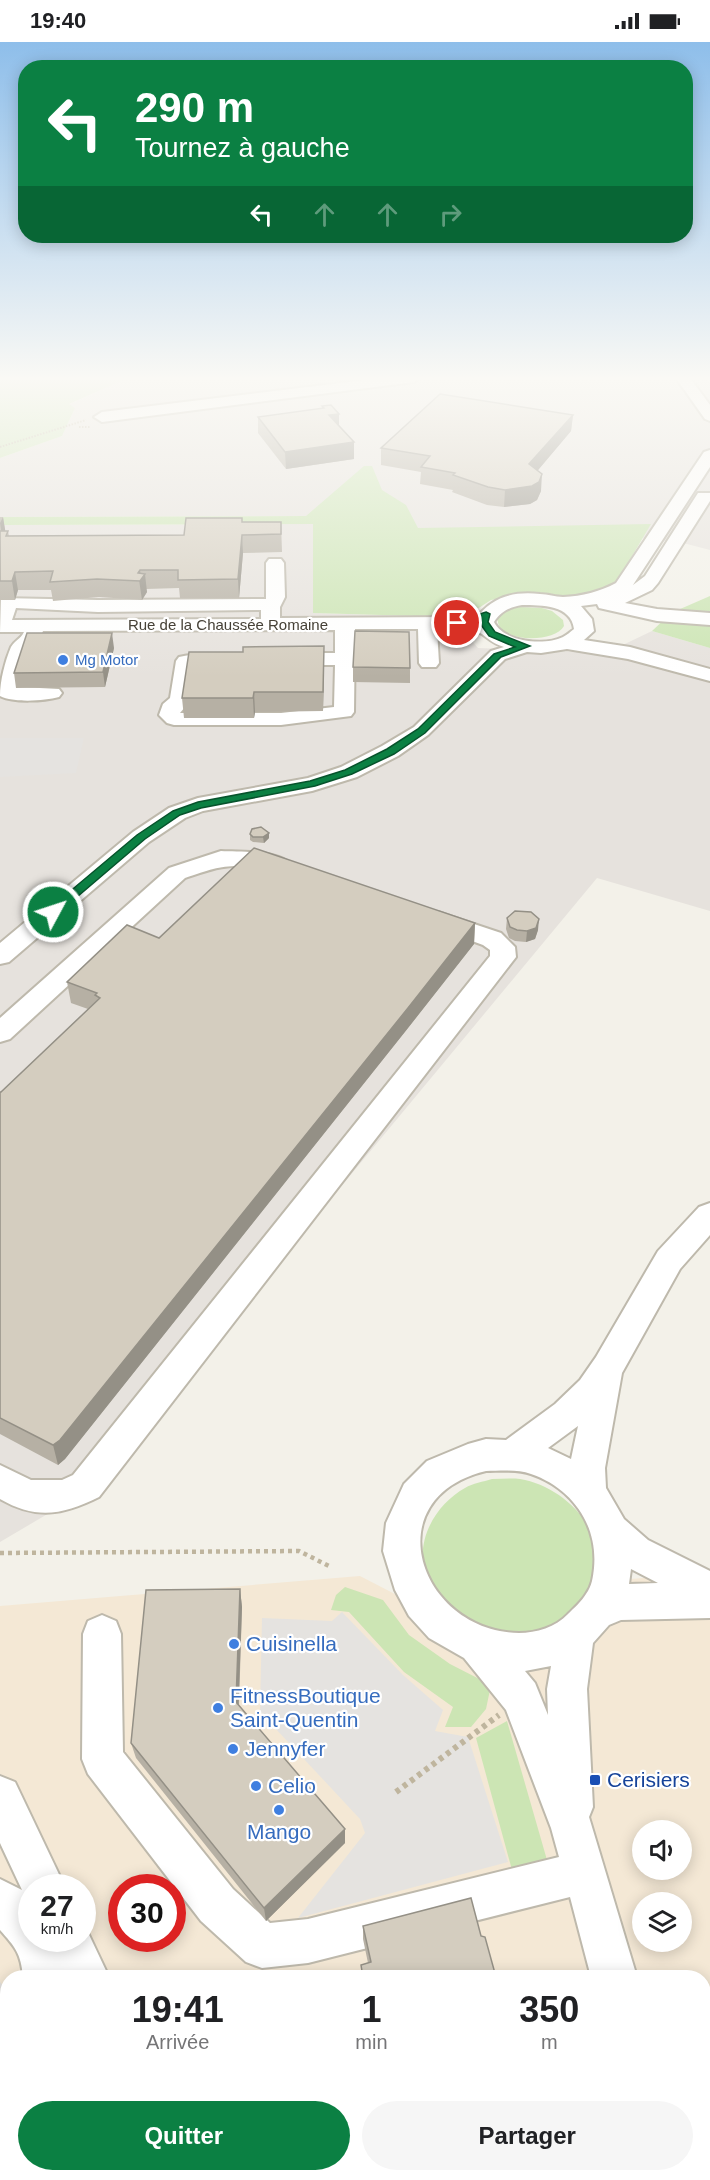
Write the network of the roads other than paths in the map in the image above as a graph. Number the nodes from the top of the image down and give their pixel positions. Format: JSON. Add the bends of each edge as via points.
{"nodes":[{"id":1,"x":695,"y":478,"type":"edge"},
{"id":2,"x":710,"y":487,"type":"edge"},
{"id":3,"x":275,"y":563,"type":"dead end"},
{"id":4,"x":636,"y":568,"type":"junction"},
{"id":5,"x":658,"y":572,"type":"junction"},
{"id":6,"x":559,"y":603,"type":"junction"},
{"id":7,"x":606,"y":604,"type":"junction"},
{"id":8,"x":270,"y":616,"type":"junction"},
{"id":9,"x":710,"y":619,"type":"edge"},
{"id":10,"x":427,"y":623,"type":"junction"},
{"id":11,"x":345,"y":624,"type":"junction"},
{"id":12,"x":583,"y":624,"type":"junction"},
{"id":13,"x":0,"y":626,"type":"edge"},
{"id":14,"x":35,"y":626,"type":"junction"},
{"id":15,"x":492,"y":634,"type":"junction"},
{"id":16,"x":567,"y":643,"type":"junction"},
{"id":17,"x":630,"y":653,"type":"junction"},
{"id":18,"x":345,"y":659,"type":"junction"},
{"id":19,"x":273,"y":660,"type":"edge"},
{"id":20,"x":243,"y":661,"type":"edge"},
{"id":21,"x":429,"y":663,"type":"dead end"},
{"id":22,"x":710,"y":675,"type":"edge"},
{"id":23,"x":52,"y":693,"type":"dead end"},
{"id":24,"x":305,"y":875,"type":"edge"},
{"id":25,"x":415,"y":913,"type":"edge"},
{"id":26,"x":0,"y":956,"type":"edge"},
{"id":27,"x":0,"y":1033,"type":"edge"},
{"id":28,"x":710,"y":1215,"type":"edge"},
{"id":29,"x":608,"y":1367,"type":"junction"},
{"id":30,"x":512,"y":1455,"type":"junction"},
{"id":31,"x":0,"y":1481,"type":"edge"},
{"id":32,"x":589,"y":1494,"type":"junction"},
{"id":33,"x":612,"y":1532,"type":"junction"},
{"id":34,"x":710,"y":1590,"type":"edge"},
{"id":35,"x":710,"y":1600,"type":"edge"},
{"id":36,"x":588,"y":1623,"type":"junction"},
{"id":37,"x":102,"y":1634,"type":"dead end"},
{"id":38,"x":479,"y":1647,"type":"junction"},
{"id":39,"x":0,"y":1797,"type":"edge"},
{"id":40,"x":572,"y":1827,"type":"junction"},
{"id":41,"x":585,"y":1872,"type":"junction"},
{"id":42,"x":37,"y":1874,"type":"edge"},
{"id":43,"x":0,"y":1901,"type":"edge"},
{"id":44,"x":18,"y":1917,"type":"edge"},
{"id":45,"x":41,"y":1952,"type":"edge"},
{"id":46,"x":74,"y":1952,"type":"edge"},
{"id":47,"x":45,"y":1970,"type":"edge"},
{"id":48,"x":83,"y":1970,"type":"edge"},
{"id":49,"x":612,"y":1970,"type":"edge"}],
"edges":[{"from":1,"to":4,"type":"street"},
{"from":2,"to":5,"type":"street"},
{"from":3,"to":8,"type":"street","via":[[276,597]]},
{"from":4,"to":5,"type":"street"},
{"from":4,"to":6,"type":"street","via":[[615,592]]},
{"from":5,"to":7,"type":"street","via":[[646,586]]},
{"from":6,"to":12,"type":"street","via":[[569,607]]},
{"from":6,"to":15,"type":"street","via":[[515,600],[492,608]]},
{"from":7,"to":9,"type":"street","via":[[646,613]]},
{"from":7,"to":12,"type":"street"},
{"from":8,"to":11,"type":"street","name":"Rue de la Chaussée Romaine"},
{"from":8,"to":13,"type":"street","via":[[261,603],[98,606],[8,602]]},
{"from":8,"to":14,"type":"street","name":"Rue de la Chaussée Romaine"},
{"from":10,"to":11,"type":"street","name":"Rue de la Chaussée Romaine"},
{"from":10,"to":15,"type":"street","name":"Rue de la Chaussée Romaine","via":[[457,623]]},
{"from":10,"to":21,"type":"street"},
{"from":11,"to":18,"type":"street"},
{"from":12,"to":16,"type":"street"},
{"from":12,"to":17,"type":"street"},
{"from":13,"to":14,"type":"street","name":"Rue de la Chaussée Romaine"},
{"from":14,"to":23,"type":"street","via":[[30,641],[21,647],[8,693]]},
{"from":15,"to":16,"type":"street","via":[[526,646]]},
{"from":15,"to":26,"type":"street","via":[[421,731],[349,772],[312,784],[198,805],[177,813],[141,837]]},
{"from":16,"to":17,"type":"street"},
{"from":17,"to":22,"type":"street"},
{"from":18,"to":19,"type":"street"},
{"from":18,"to":20,"type":"street","via":[[344,712],[255,719],[174,719],[169,714],[170,708],[180,701],[186,661]]},
{"from":24,"to":27,"type":"street","via":[[262,860],[221,858],[177,873]]},
{"from":25,"to":31,"type":"street","via":[[492,939],[502,946],[503,957],[86,1486],[65,1496],[27,1496]]},
{"from":28,"to":29,"type":"street","via":[[669,1260]]},
{"from":29,"to":30,"type":"street","via":[[567,1415]]},
{"from":29,"to":32,"type":"street","via":[[587,1468]]},
{"from":30,"to":32,"type":"street","via":[[540,1461],[567,1474]]},
{"from":30,"to":38,"type":"street","via":[[486,1455],[441,1472],[423,1488],[405,1522],[402,1550],[413,1591],[444,1627]]},
{"from":32,"to":33,"type":"street"},
{"from":33,"to":34,"type":"street","via":[[635,1552]]},
{"from":33,"to":36,"type":"street","via":[[614,1577]]},
{"from":35,"to":36,"type":"street","via":[[621,1602]]},
{"from":36,"to":38,"type":"street","via":[[545,1649],[512,1653]]},
{"from":36,"to":40,"type":"street","via":[[567,1689]]},
{"from":37,"to":41,"type":"street","via":[[103,1759],[217,1905],[262,1946],[308,1941]]},
{"from":38,"to":40,"type":"street","via":[[521,1697]]},
{"from":39,"to":42,"type":"street"},
{"from":40,"to":41,"type":"street"},
{"from":41,"to":49,"type":"street"},
{"from":43,"to":44,"type":"street"},
{"from":45,"to":47,"type":"street"},
{"from":46,"to":48,"type":"street"}]}
